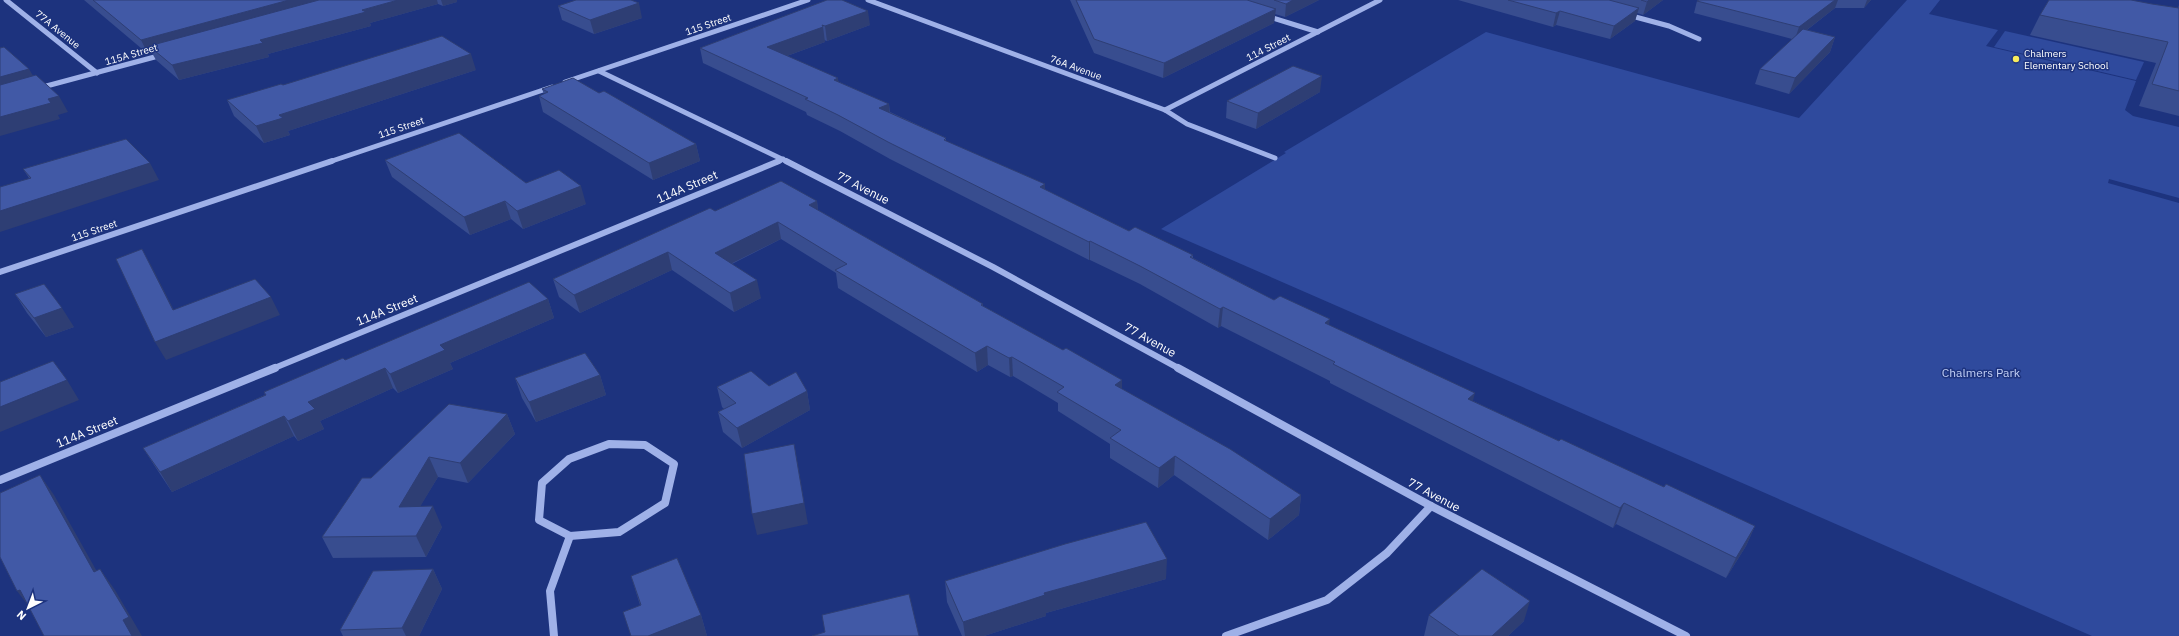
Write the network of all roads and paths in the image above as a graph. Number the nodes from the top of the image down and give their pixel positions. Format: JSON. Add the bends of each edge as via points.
{"nodes":[{"id":1,"x":6,"y":0,"type":"edge"},
{"id":2,"x":808,"y":0,"type":"edge"},
{"id":3,"x":868,"y":0,"type":"edge"},
{"id":4,"x":1380,"y":0,"type":"edge"},
{"id":5,"x":1259,"y":14,"type":"edge"},
{"id":6,"x":1624,"y":14,"type":"edge"},
{"id":7,"x":1318,"y":32,"type":"junction"},
{"id":8,"x":1699,"y":39,"type":"dead end"},
{"id":9,"x":166,"y":54,"type":"edge"},
{"id":10,"x":599,"y":71,"type":"junction"},
{"id":11,"x":97,"y":73,"type":"junction"},
{"id":12,"x":30,"y":91,"type":"edge"},
{"id":13,"x":1165,"y":110,"type":"junction"},
{"id":14,"x":1275,"y":158,"type":"dead end"},
{"id":15,"x":783,"y":159,"type":"junction"},
{"id":16,"x":0,"y":272,"type":"edge"},
{"id":17,"x":0,"y":480,"type":"edge"},
{"id":18,"x":1431,"y":506,"type":"junction"},
{"id":19,"x":570,"y":536,"type":"junction"},
{"id":20,"x":554,"y":636,"type":"edge"},
{"id":21,"x":1226,"y":636,"type":"edge"},
{"id":22,"x":1686,"y":636,"type":"edge"}],
"edges":[{"from":1,"to":11,"type":"street","name":"77A Avenue"},
{"from":2,"to":10,"type":"street","name":"115 Street"},
{"from":3,"to":13,"type":"street","name":"76A Avenue"},
{"from":4,"to":7,"type":"street","name":"114 Street"},
{"from":5,"to":7,"type":"street"},
{"from":6,"to":8,"type":"street","via":[[1669,26]]},
{"from":7,"to":13,"type":"street","name":"114 Street"},
{"from":9,"to":11,"type":"street","name":"115A Street"},
{"from":10,"to":15,"type":"street","name":"77 Avenue"},
{"from":10,"to":16,"type":"street","name":"115 Street"},
{"from":11,"to":12,"type":"street","name":"115A Street"},
{"from":13,"to":14,"type":"street","name":"76A Avenue","via":[[1187,124]]},
{"from":15,"to":17,"type":"street","name":"114A Street"},
{"from":15,"to":18,"type":"street","name":"77 Avenue","via":[[993,267]]},
{"from":18,"to":21,"type":"street","via":[[1387,552],[1327,600]]},
{"from":18,"to":22,"type":"street","name":"77 Avenue"},
{"from":19,"to":19,"type":"street","via":[[619,532],[665,502],[674,464],[645,445],[609,444],[569,459],[542,483],[539,520]]},
{"from":19,"to":20,"type":"street","via":[[550,591]]}]}
